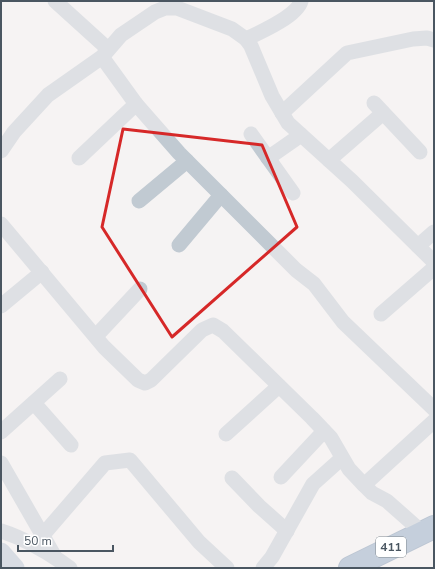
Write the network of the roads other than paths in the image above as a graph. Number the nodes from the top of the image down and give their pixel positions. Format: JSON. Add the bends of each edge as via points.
{"nodes":[{"id":1,"x":54,"y":1,"type":"edge"},
{"id":2,"x":301,"y":1,"type":"edge"},
{"id":3,"x":246,"y":39,"type":"junction"},
{"id":4,"x":434,"y":40,"type":"edge"},
{"id":5,"x":106,"y":53,"type":"junction"},
{"id":6,"x":136,"y":104,"type":"junction"},
{"id":7,"x":282,"y":113,"type":"junction"},
{"id":8,"x":251,"y":134,"type":"dead end"},
{"id":9,"x":301,"y":135,"type":"junction"},
{"id":10,"x":1,"y":151,"type":"edge"},
{"id":11,"x":420,"y":152,"type":"dead end"},
{"id":12,"x":79,"y":158,"type":"dead end"},
{"id":13,"x":268,"y":158,"type":"junction"},
{"id":14,"x":329,"y":160,"type":"junction"},
{"id":15,"x":187,"y":161,"type":"junction"},
{"id":16,"x":294,"y":193,"type":"dead end"},
{"id":17,"x":221,"y":195,"type":"junction"},
{"id":18,"x":139,"y":201,"type":"dead end"},
{"id":19,"x":1,"y":224,"type":"edge"},
{"id":20,"x":434,"y":232,"type":"edge"},
{"id":21,"x":179,"y":245,"type":"dead end"},
{"id":22,"x":418,"y":246,"type":"junction"},
{"id":23,"x":434,"y":262,"type":"edge"},
{"id":24,"x":434,"y":268,"type":"edge"},
{"id":25,"x":42,"y":272,"type":"junction"},
{"id":26,"x":140,"y":289,"type":"dead end"},
{"id":27,"x":1,"y":306,"type":"edge"},
{"id":28,"x":381,"y":314,"type":"dead end"},
{"id":29,"x":96,"y":336,"type":"junction"},
{"id":30,"x":60,"y":379,"type":"dead end"},
{"id":31,"x":279,"y":386,"type":"junction"},
{"id":32,"x":34,"y":403,"type":"junction"},
{"id":33,"x":434,"y":409,"type":"edge"},
{"id":34,"x":434,"y":421,"type":"edge"},
{"id":35,"x":324,"y":431,"type":"junction"},
{"id":36,"x":1,"y":432,"type":"edge"},
{"id":37,"x":226,"y":434,"type":"dead end"},
{"id":38,"x":72,"y":445,"type":"dead end"},
{"id":39,"x":342,"y":458,"type":"junction"},
{"id":40,"x":1,"y":463,"type":"edge"},
{"id":41,"x":232,"y":478,"type":"dead end"},
{"id":42,"x":281,"y":478,"type":"dead end"},
{"id":43,"x":364,"y":485,"type":"junction"},
{"id":44,"x":428,"y":530,"type":"edge"},
{"id":45,"x":1,"y":531,"type":"edge"},
{"id":46,"x":287,"y":532,"type":"junction"},
{"id":47,"x":42,"y":536,"type":"junction"},
{"id":48,"x":1,"y":552,"type":"edge"},
{"id":49,"x":55,"y":557,"type":"junction"},
{"id":50,"x":14,"y":568,"type":"edge"},
{"id":51,"x":70,"y":568,"type":"edge"},
{"id":52,"x":227,"y":568,"type":"edge"},
{"id":53,"x":263,"y":568,"type":"edge"},
{"id":54,"x":350,"y":568,"type":"edge"}],
"edges":[{"from":1,"to":5,"type":"street"},
{"from":2,"to":3,"type":"street","via":[[298,9],[274,26]]},
{"from":3,"to":5,"type":"street","via":[[232,29],[202,17],[177,8],[165,8],[121,35]]},
{"from":3,"to":7,"type":"street"},
{"from":4,"to":7,"type":"street","via":[[413,39],[347,53]]},
{"from":5,"to":6,"type":"street"},
{"from":5,"to":10,"type":"street","via":[[48,95],[14,132]]},
{"from":6,"to":12,"type":"street"},
{"from":6,"to":15,"type":"street"},
{"from":7,"to":9,"type":"street"},
{"from":8,"to":13,"type":"street"},
{"from":9,"to":13,"type":"street"},
{"from":9,"to":14,"type":"street"},
{"from":11,"to":14,"type":"street","via":[[378,108]]},
{"from":13,"to":16,"type":"street"},
{"from":14,"to":22,"type":"street"},
{"from":15,"to":17,"type":"street"},
{"from":15,"to":18,"type":"street"},
{"from":17,"to":21,"type":"street"},
{"from":17,"to":33,"type":"street","via":[[296,270],[314,284],[342,322]]},
{"from":19,"to":25,"type":"street"},
{"from":20,"to":22,"type":"street"},
{"from":22,"to":23,"type":"street"},
{"from":24,"to":28,"type":"street"},
{"from":25,"to":27,"type":"street"},
{"from":25,"to":29,"type":"street"},
{"from":26,"to":29,"type":"street"},
{"from":29,"to":31,"type":"street","via":[[138,380],[145,382],[151,380],[202,330],[213,325],[223,331]]},
{"from":30,"to":32,"type":"street"},
{"from":31,"to":35,"type":"street"},
{"from":31,"to":37,"type":"street"},
{"from":32,"to":36,"type":"street"},
{"from":32,"to":38,"type":"street"},
{"from":34,"to":43,"type":"street"},
{"from":35,"to":39,"type":"street"},
{"from":35,"to":42,"type":"street"},
{"from":39,"to":43,"type":"street"},
{"from":39,"to":46,"type":"street","via":[[313,484]]},
{"from":40,"to":47,"type":"street"},
{"from":41,"to":46,"type":"street"},
{"from":43,"to":44,"type":"street"},
{"from":44,"to":54,"type":"highway","number":"411"},
{"from":45,"to":49,"type":"street","via":[[16,536]]},
{"from":46,"to":53,"type":"street"},
{"from":47,"to":49,"type":"street"},
{"from":47,"to":52,"type":"street","via":[[105,463],[130,460],[199,542]]},
{"from":48,"to":50,"type":"main road"},
{"from":49,"to":51,"type":"street"}]}
